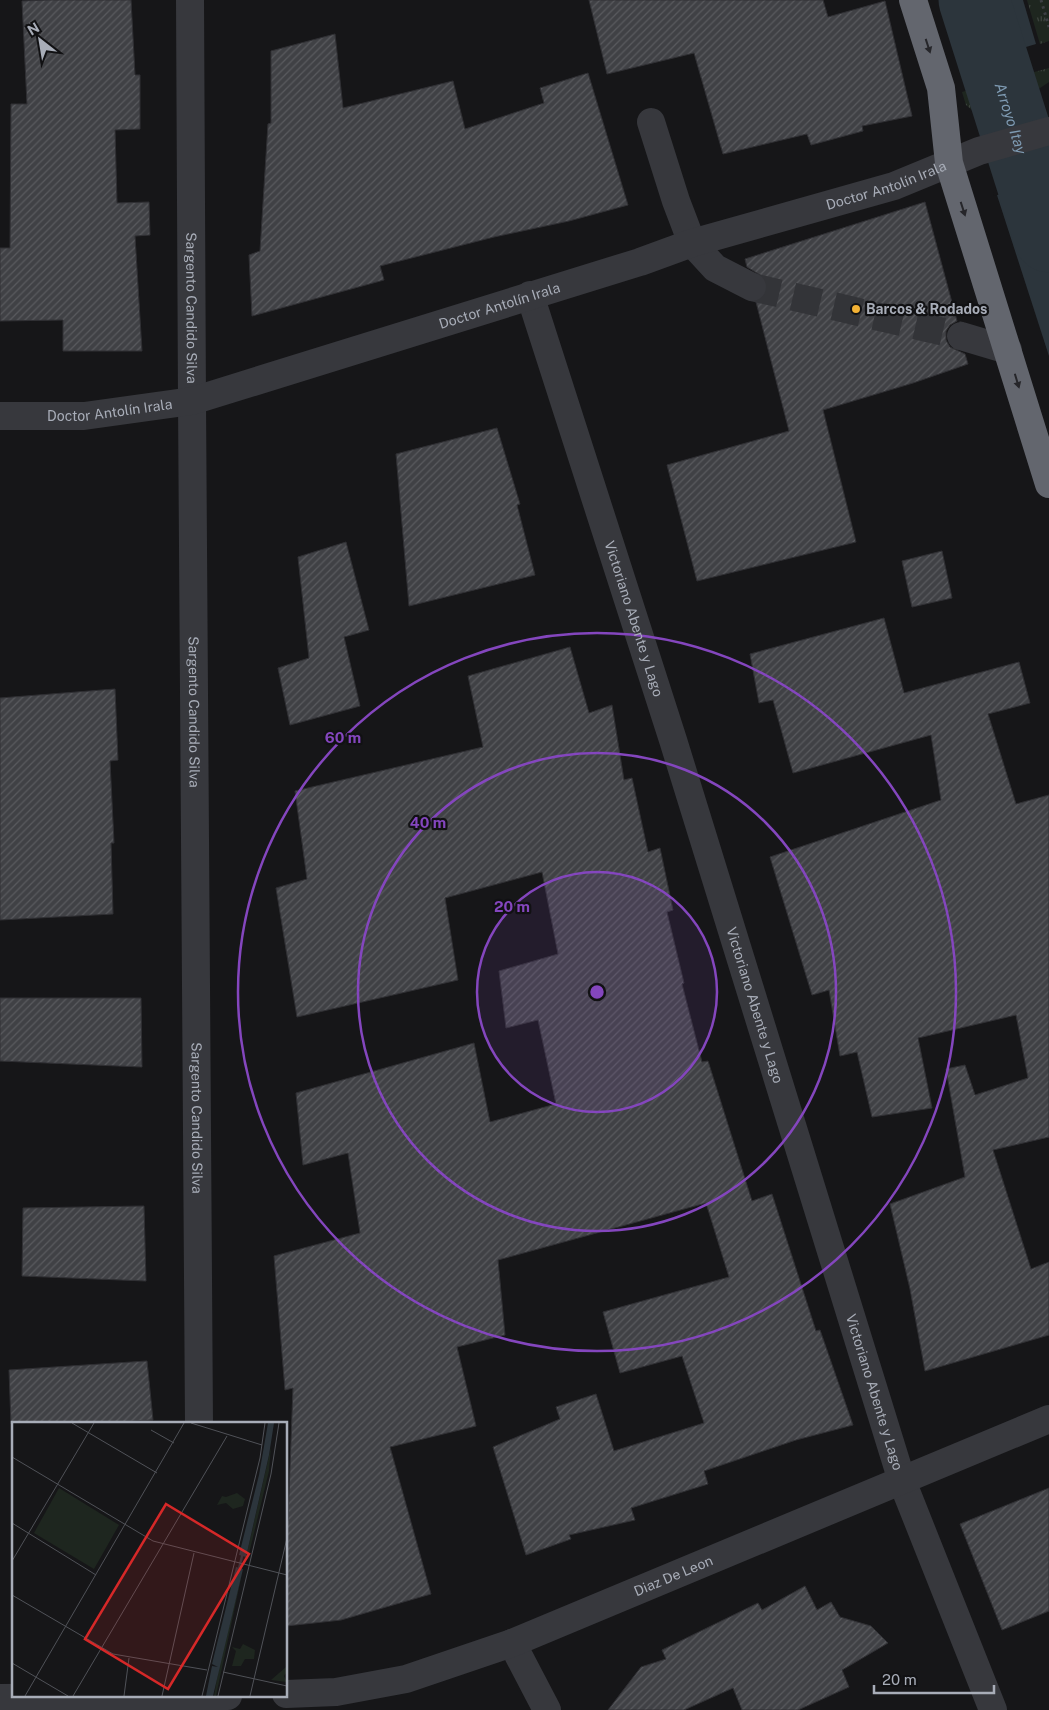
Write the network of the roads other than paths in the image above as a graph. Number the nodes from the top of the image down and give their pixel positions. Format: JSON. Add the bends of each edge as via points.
{"nodes":[{"id":1,"x":190,"y":0,"type":"edge"},
{"id":2,"x":913,"y":0,"type":"edge"},
{"id":3,"x":651,"y":122,"type":"dead end"},
{"id":4,"x":1049,"y":131,"type":"edge"},
{"id":5,"x":949,"y":163,"type":"junction"},
{"id":6,"x":692,"y":243,"type":"junction"},
{"id":7,"x":752,"y":287,"type":"tunnel mouth"},
{"id":8,"x":530,"y":295,"type":"junction"},
{"id":9,"x":961,"y":336,"type":"tunnel mouth"},
{"id":10,"x":1008,"y":350,"type":"junction"},
{"id":11,"x":192,"y":401,"type":"junction"},
{"id":12,"x":0,"y":416,"type":"edge"},
{"id":13,"x":1049,"y":484,"type":"edge"},
{"id":14,"x":1049,"y":1419,"type":"edge"},
{"id":15,"x":199,"y":1422,"type":"edge"},
{"id":16,"x":902,"y":1481,"type":"junction"},
{"id":17,"x":512,"y":1643,"type":"junction"},
{"id":18,"x":288,"y":1694,"type":"edge"},
{"id":19,"x":0,"y":1698,"type":"edge"},
{"id":20,"x":217,"y":1698,"type":"edge"},
{"id":21,"x":201,"y":1701,"type":"edge"},
{"id":22,"x":547,"y":1710,"type":"edge"},
{"id":23,"x":993,"y":1710,"type":"edge"}],
"edges":[{"from":1,"to":11,"type":"street","name":"Sargento Candido Silva"},
{"from":2,"to":5,"type":"highway","one_way":true,"via":[[941,88]]},
{"from":3,"to":6,"type":"street"},
{"from":4,"to":5,"type":"street","name":"Doctor Antolín Irala"},
{"from":5,"to":6,"type":"street","name":"Doctor Antolín Irala","via":[[894,186]]},
{"from":5,"to":10,"type":"highway","one_way":true},
{"from":6,"to":7,"type":"street","via":[[715,268]]},
{"from":6,"to":8,"type":"street","name":"Doctor Antolín Irala"},
{"from":8,"to":11,"type":"street","name":"Doctor Antolín Irala"},
{"from":8,"to":16,"type":"street","name":"Victoriano Abente y Lago","via":[[676,750]]},
{"from":9,"to":10,"type":"street"},
{"from":10,"to":13,"type":"highway","one_way":true},
{"from":11,"to":12,"type":"street","name":"Doctor Antolín Irala","via":[[84,416]]},
{"from":11,"to":15,"type":"street","name":"Sargento Candido Silva"},
{"from":14,"to":16,"type":"street","name":"Diaz De Leon"},
{"from":16,"to":17,"type":"street","name":"Diaz De Leon"},
{"from":16,"to":23,"type":"street","name":"Victoriano Abente y Lago"},
{"from":17,"to":18,"type":"street","name":"Diaz De Leon","via":[[406,1679],[336,1692]]},
{"from":17,"to":22,"type":"street"},
{"from":19,"to":21,"type":"street"},
{"from":20,"to":21,"type":"street"}]}
